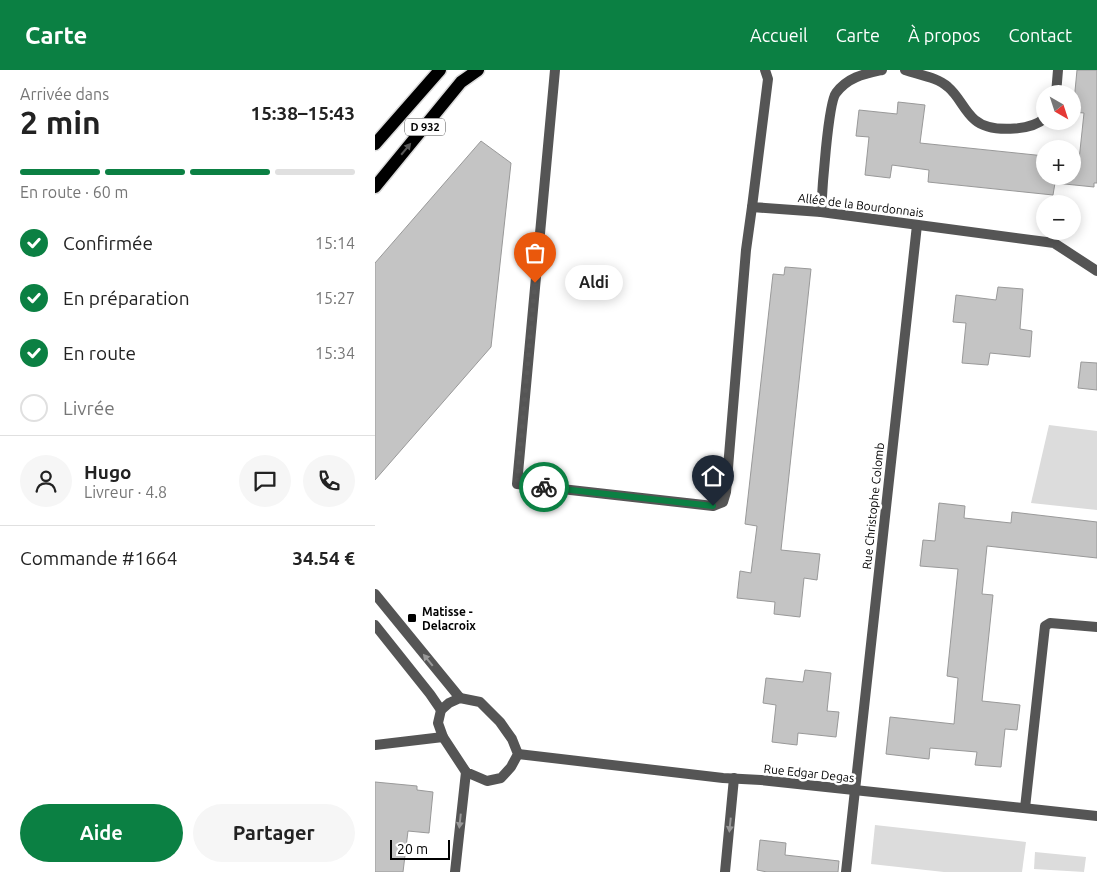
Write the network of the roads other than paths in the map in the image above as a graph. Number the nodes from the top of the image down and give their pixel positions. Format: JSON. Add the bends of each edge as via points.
{"nodes":[{"id":1,"x":440,"y":70,"type":"edge"},
{"id":2,"x":478,"y":70,"type":"edge"},
{"id":3,"x":555,"y":70,"type":"edge"},
{"id":4,"x":765,"y":70,"type":"edge"},
{"id":5,"x":883,"y":70,"type":"edge"},
{"id":6,"x":905,"y":70,"type":"edge"},
{"id":7,"x":1058,"y":70,"type":"edge"},
{"id":8,"x":1057,"y":85,"type":"edge"},
{"id":9,"x":1036,"y":124,"type":"edge"},
{"id":10,"x":375,"y":144,"type":"edge"},
{"id":11,"x":375,"y":187,"type":"edge"},
{"id":12,"x":752,"y":207,"type":"junction"},
{"id":13,"x":821,"y":212,"type":"junction"},
{"id":14,"x":917,"y":225,"type":"junction"},
{"id":15,"x":1097,"y":270,"type":"edge"},
{"id":16,"x":375,"y":594,"type":"edge"},
{"id":17,"x":375,"y":625,"type":"edge"},
{"id":18,"x":1097,"y":627,"type":"edge"},
{"id":19,"x":459,"y":698,"type":"junction"},
{"id":20,"x":441,"y":710,"type":"junction"},
{"id":21,"x":443,"y":737,"type":"junction"},
{"id":22,"x":375,"y":744,"type":"edge"},
{"id":23,"x":518,"y":754,"type":"junction"},
{"id":24,"x":467,"y":772,"type":"junction"},
{"id":25,"x":734,"y":778,"type":"junction"},
{"id":26,"x":854,"y":791,"type":"junction"},
{"id":27,"x":1025,"y":808,"type":"junction"},
{"id":28,"x":1097,"y":816,"type":"edge"},
{"id":29,"x":455,"y":872,"type":"edge"},
{"id":30,"x":725,"y":872,"type":"edge"},
{"id":31,"x":845,"y":872,"type":"edge"}],
"edges":[{"from":1,"to":10,"type":"main road","number":"D 932"},
{"from":11,"to":2,"type":"main road","number":"D 932","one_way":true,"via":[[461,82]]},
{"from":3,"to":12,"type":"street","via":[[517,484],[713,506],[723,502]]},
{"from":4,"to":12,"type":"street","via":[[767,79]]},
{"from":5,"to":13,"type":"street","via":[[854,77],[834,95]]},
{"from":6,"to":9,"type":"street","via":[[950,88],[976,121],[992,127]]},
{"from":7,"to":8,"type":"street"},
{"from":12,"to":13,"type":"street","name":"Allée de la Bourdonnais"},
{"from":13,"to":14,"type":"street","name":"Allée de la Bourdonnais"},
{"from":14,"to":15,"type":"street","name":"Allée de la Bourdonnais","via":[[1054,243]]},
{"from":14,"to":26,"type":"street","name":"Rue Christophe Colomb"},
{"from":19,"to":16,"type":"street","one_way":true},
{"from":17,"to":20,"type":"street"},
{"from":18,"to":27,"type":"street","via":[[1050,623],[1045,626]]},
{"from":19,"to":20,"type":"street"},
{"from":19,"to":23,"type":"street","via":[[480,702],[504,728]]},
{"from":20,"to":21,"type":"street","via":[[438,723]]},
{"from":21,"to":22,"type":"street"},
{"from":21,"to":24,"type":"street"},
{"from":23,"to":24,"type":"street","via":[[501,778],[487,781]]},
{"from":23,"to":25,"type":"street","name":"Rue Edgar Degas"},
{"from":24,"to":29,"type":"street","one_way":true},
{"from":25,"to":26,"type":"street","name":"Rue Edgar Degas"},
{"from":25,"to":30,"type":"street","one_way":true},
{"from":26,"to":27,"type":"street","name":"Rue Edgar Degas"},
{"from":26,"to":31,"type":"street","name":"Rue Christophe Colomb"},
{"from":27,"to":28,"type":"street","name":"Rue Edgar Degas"}]}
